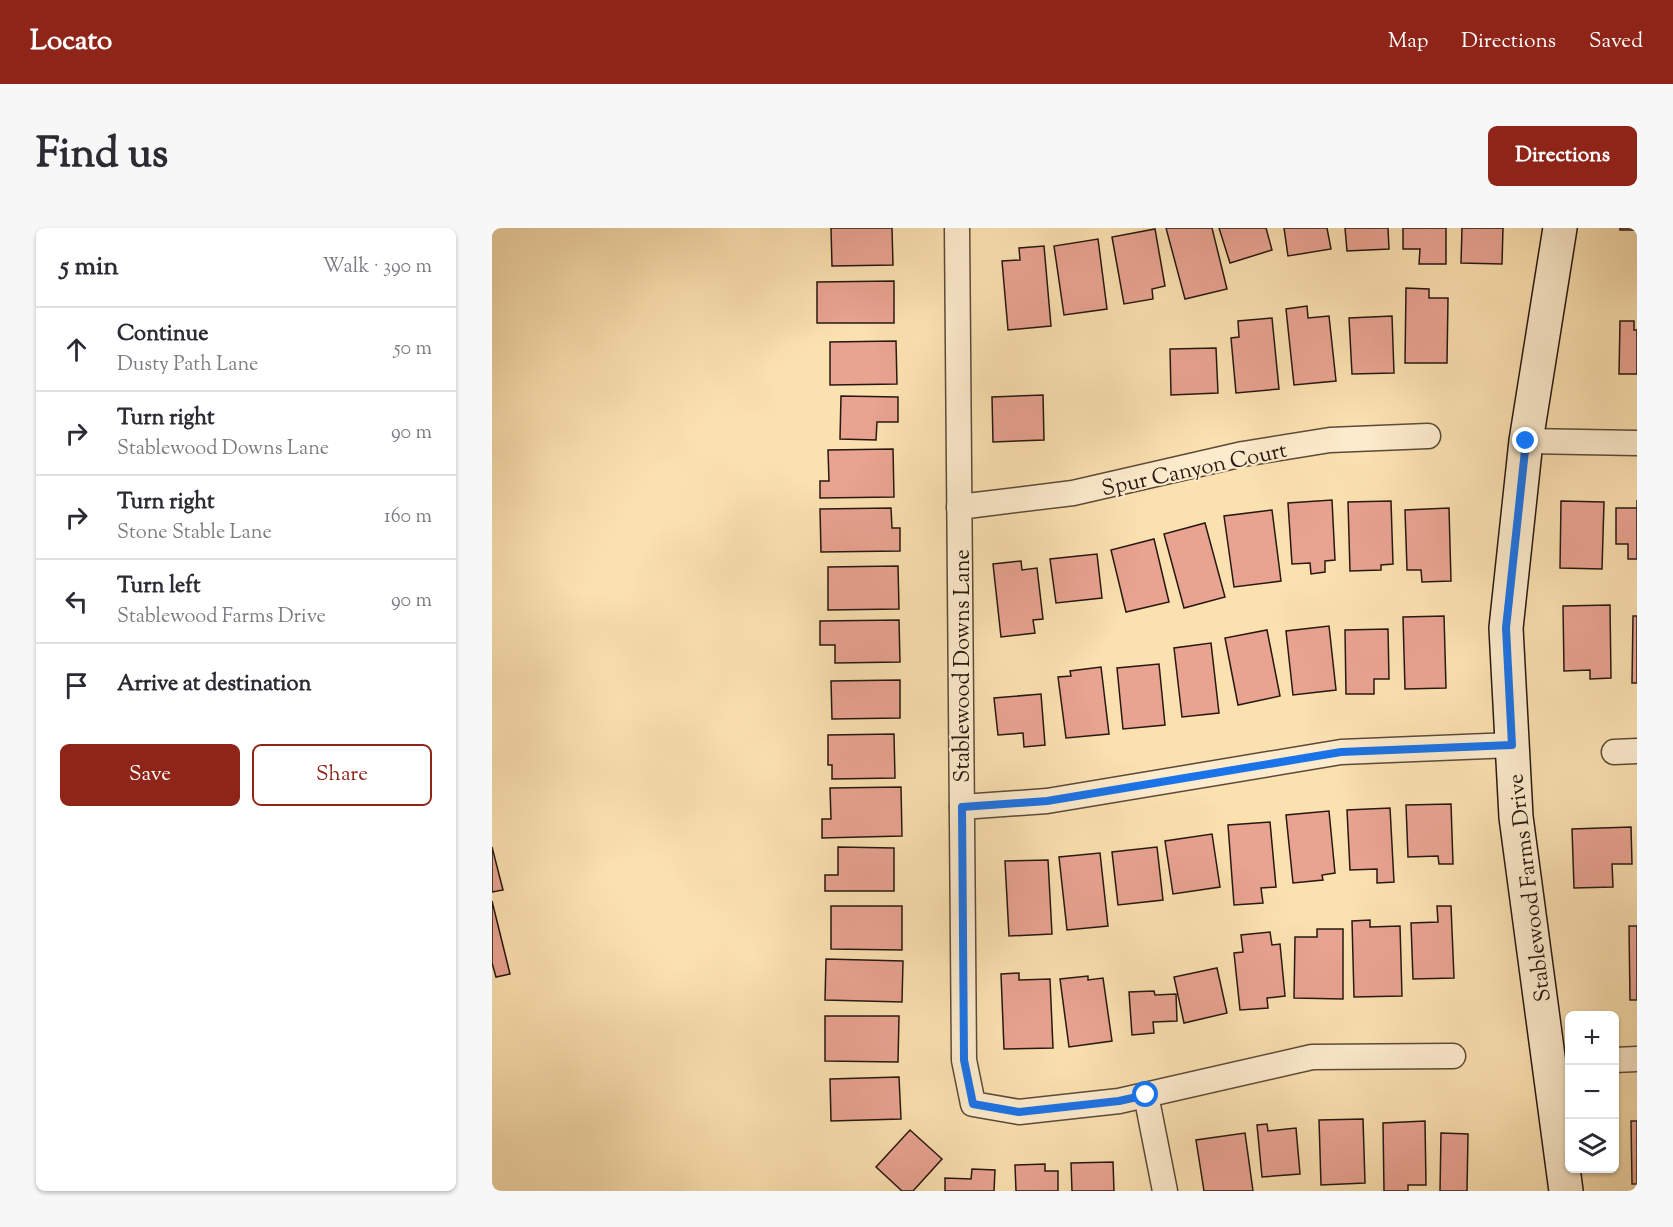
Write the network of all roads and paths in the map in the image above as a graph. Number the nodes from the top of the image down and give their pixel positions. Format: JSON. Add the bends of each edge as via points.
{"nodes":[{"id":1,"x":957,"y":228,"type":"edge"},
{"id":2,"x":1560,"y":228,"type":"edge"},
{"id":3,"x":1428,"y":436,"type":"dead end"},
{"id":4,"x":1526,"y":441,"type":"junction"},
{"id":5,"x":1637,"y":443,"type":"edge"},
{"id":6,"x":960,"y":507,"type":"junction"},
{"id":7,"x":1512,"y":745,"type":"junction"},
{"id":8,"x":962,"y":807,"type":"junction"},
{"id":9,"x":1453,"y":1056,"type":"dead end"},
{"id":10,"x":1637,"y":1059,"type":"edge"},
{"id":11,"x":1619,"y":1060,"type":"edge"},
{"id":12,"x":1560,"y":1062,"type":"edge"},
{"id":13,"x":1146,"y":1095,"type":"junction"},
{"id":14,"x":1166,"y":1191,"type":"edge"},
{"id":15,"x":1566,"y":1191,"type":"edge"}],
"edges":[{"from":1,"to":6,"type":"street","name":"Stablewood Downs Lane"},
{"from":2,"to":4,"type":"street","name":"Stablewood Farms Drive"},
{"from":3,"to":6,"type":"street","name":"Spur Canyon Court","via":[[1330,440],[1243,454],[1073,494]]},
{"from":4,"to":5,"type":"street"},
{"from":4,"to":7,"type":"street","name":"Stablewood Farms Drive","via":[[1506,628]]},
{"from":6,"to":8,"type":"street","name":"Stablewood Downs Lane"},
{"from":7,"to":8,"type":"street","via":[[1341,752],[1047,801]]},
{"from":7,"to":12,"type":"street","name":"Stablewood Farms Drive","via":[[1515,817]]},
{"from":8,"to":13,"type":"street","name":"Stablewood Downs Lane","via":[[964,1060],[973,1104],[1019,1112]]},
{"from":9,"to":13,"type":"street","via":[[1312,1058]]},
{"from":10,"to":11,"type":"street"},
{"from":12,"to":15,"type":"street","name":"Stablewood Farms Drive"},
{"from":13,"to":14,"type":"street"}]}
